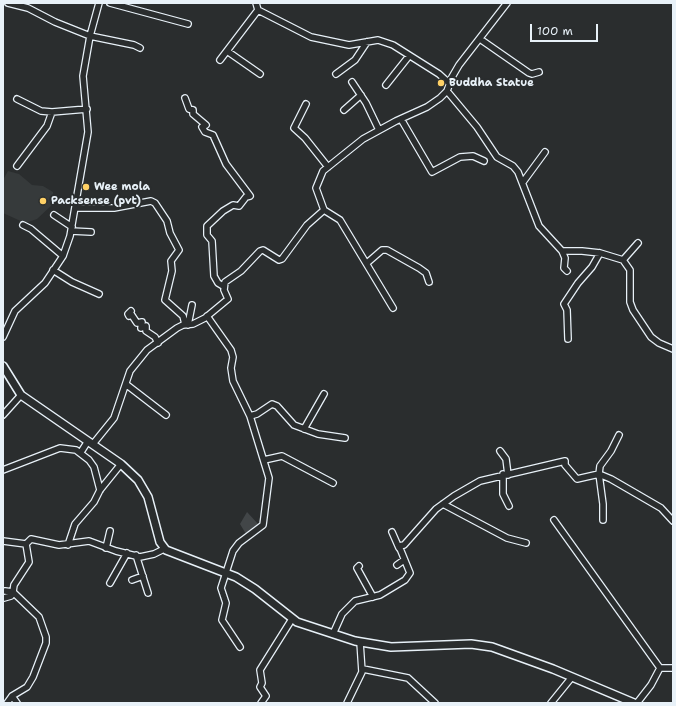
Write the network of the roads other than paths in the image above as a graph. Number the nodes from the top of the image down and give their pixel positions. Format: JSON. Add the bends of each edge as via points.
{"nodes":[{"id":1,"x":8,"y":3,"type":"edge"},
{"id":2,"x":99,"y":3,"type":"edge"},
{"id":3,"x":110,"y":3,"type":"edge"},
{"id":4,"x":256,"y":3,"type":"edge"},
{"id":5,"x":507,"y":3,"type":"edge"},
{"id":6,"x":258,"y":10,"type":"junction"},
{"id":7,"x":188,"y":24,"type":"dead end"},
{"id":8,"x":90,"y":36,"type":"junction"},
{"id":9,"x":480,"y":38,"type":"junction"},
{"id":10,"x":367,"y":42,"type":"junction"},
{"id":11,"x":140,"y":48,"type":"dead end"},
{"id":12,"x":227,"y":51,"type":"junction"},
{"id":13,"x":409,"y":56,"type":"junction"},
{"id":14,"x":220,"y":60,"type":"dead end"},
{"id":15,"x":539,"y":72,"type":"dead end"},
{"id":16,"x":260,"y":74,"type":"dead end"},
{"id":17,"x":336,"y":74,"type":"dead end"},
{"id":18,"x":352,"y":82,"type":"dead end"},
{"id":19,"x":450,"y":84,"type":"junction"},
{"id":20,"x":386,"y":85,"type":"dead end"},
{"id":21,"x":447,"y":91,"type":"junction"},
{"id":22,"x":361,"y":96,"type":"junction"},
{"id":23,"x":185,"y":98,"type":"dead end"},
{"id":24,"x":17,"y":99,"type":"dead end"},
{"id":25,"x":306,"y":104,"type":"dead end"},
{"id":26,"x":87,"y":109,"type":"junction"},
{"id":27,"x":344,"y":110,"type":"dead end"},
{"id":28,"x":52,"y":112,"type":"junction"},
{"id":29,"x":401,"y":119,"type":"junction"},
{"id":30,"x":378,"y":130,"type":"junction"},
{"id":31,"x":545,"y":152,"type":"dead end"},
{"id":32,"x":484,"y":161,"type":"dead end"},
{"id":33,"x":17,"y":166,"type":"dead end"},
{"id":34,"x":328,"y":167,"type":"junction"},
{"id":35,"x":523,"y":182,"type":"junction"},
{"id":36,"x":75,"y":208,"type":"junction"},
{"id":37,"x":324,"y":210,"type":"junction"},
{"id":38,"x":54,"y":215,"type":"dead end"},
{"id":39,"x":23,"y":226,"type":"dead end"},
{"id":40,"x":71,"y":229,"type":"junction"},
{"id":41,"x":91,"y":232,"type":"dead end"},
{"id":42,"x":638,"y":243,"type":"dead end"},
{"id":43,"x":562,"y":251,"type":"junction"},
{"id":44,"x":600,"y":253,"type":"junction"},
{"id":45,"x":63,"y":256,"type":"junction"},
{"id":46,"x":623,"y":260,"type":"junction"},
{"id":47,"x":367,"y":263,"type":"junction"},
{"id":48,"x":53,"y":270,"type":"junction"},
{"id":49,"x":567,"y":271,"type":"dead end"},
{"id":50,"x":429,"y":282,"type":"dead end"},
{"id":51,"x":223,"y":286,"type":"junction"},
{"id":52,"x":99,"y":294,"type":"dead end"},
{"id":53,"x":192,"y":305,"type":"dead end"},
{"id":54,"x":393,"y":308,"type":"dead end"},
{"id":55,"x":130,"y":311,"type":"dead end"},
{"id":56,"x":207,"y":316,"type":"junction"},
{"id":57,"x":187,"y":324,"type":"junction"},
{"id":58,"x":3,"y":337,"type":"edge"},
{"id":59,"x":568,"y":340,"type":"dead end"},
{"id":60,"x":158,"y":343,"type":"junction"},
{"id":61,"x":673,"y":349,"type":"edge"},
{"id":62,"x":3,"y":366,"type":"edge"},
{"id":63,"x":127,"y":385,"type":"junction"},
{"id":64,"x":324,"y":394,"type":"dead end"},
{"id":65,"x":21,"y":395,"type":"junction"},
{"id":66,"x":3,"y":415,"type":"edge"},
{"id":67,"x":166,"y":415,"type":"dead end"},
{"id":68,"x":250,"y":416,"type":"junction"},
{"id":69,"x":304,"y":429,"type":"junction"},
{"id":70,"x":619,"y":435,"type":"dead end"},
{"id":71,"x":345,"y":438,"type":"dead end"},
{"id":72,"x":91,"y":443,"type":"junction"},
{"id":73,"x":500,"y":451,"type":"dead end"},
{"id":74,"x":81,"y":452,"type":"junction"},
{"id":75,"x":264,"y":460,"type":"junction"},
{"id":76,"x":121,"y":464,"type":"junction"},
{"id":77,"x":3,"y":470,"type":"edge"},
{"id":78,"x":506,"y":474,"type":"junction"},
{"id":79,"x":599,"y":474,"type":"junction"},
{"id":80,"x":333,"y":483,"type":"dead end"},
{"id":81,"x":100,"y":490,"type":"junction"},
{"id":82,"x":443,"y":504,"type":"junction"},
{"id":83,"x":509,"y":506,"type":"dead end"},
{"id":84,"x":554,"y":520,"type":"dead end"},
{"id":85,"x":603,"y":520,"type":"dead end"},
{"id":86,"x":673,"y":521,"type":"edge"},
{"id":87,"x":110,"y":531,"type":"dead end"},
{"id":88,"x":392,"y":532,"type":"dead end"},
{"id":89,"x":3,"y":541,"type":"edge"},
{"id":90,"x":526,"y":543,"type":"dead end"},
{"id":91,"x":26,"y":544,"type":"junction"},
{"id":92,"x":68,"y":545,"type":"junction"},
{"id":93,"x":106,"y":548,"type":"junction"},
{"id":94,"x":399,"y":548,"type":"junction"},
{"id":95,"x":164,"y":549,"type":"junction"},
{"id":96,"x":127,"y":553,"type":"junction"},
{"id":97,"x":136,"y":555,"type":"junction"},
{"id":98,"x":404,"y":560,"type":"junction"},
{"id":99,"x":397,"y":565,"type":"dead end"},
{"id":100,"x":359,"y":566,"type":"dead end"},
{"id":101,"x":226,"y":573,"type":"junction"},
{"id":102,"x":143,"y":576,"type":"junction"},
{"id":103,"x":132,"y":580,"type":"dead end"},
{"id":104,"x":110,"y":584,"type":"dead end"},
{"id":105,"x":5,"y":591,"type":"dead end"},
{"id":106,"x":13,"y":592,"type":"junction"},
{"id":107,"x":148,"y":593,"type":"dead end"},
{"id":108,"x":374,"y":597,"type":"junction"},
{"id":109,"x":4,"y":598,"type":"dead end"},
{"id":110,"x":292,"y":619,"type":"junction"},
{"id":111,"x":333,"y":634,"type":"junction"},
{"id":112,"x":360,"y":642,"type":"junction"},
{"id":113,"x":240,"y":646,"type":"dead end"},
{"id":114,"x":660,"y":668,"type":"junction"},
{"id":115,"x":673,"y":668,"type":"edge"},
{"id":116,"x":362,"y":669,"type":"junction"},
{"id":117,"x":572,"y":677,"type":"junction"},
{"id":118,"x":12,"y":696,"type":"junction"},
{"id":119,"x":7,"y":703,"type":"edge"},
{"id":120,"x":18,"y":703,"type":"edge"},
{"id":121,"x":261,"y":703,"type":"edge"},
{"id":122,"x":347,"y":703,"type":"edge"},
{"id":123,"x":435,"y":703,"type":"edge"},
{"id":124,"x":550,"y":703,"type":"edge"},
{"id":125,"x":635,"y":703,"type":"edge"}],
"edges":[{"from":1,"to":8,"type":"street","via":[[28,8]]},
{"from":2,"to":8,"type":"street"},
{"from":3,"to":7,"type":"street"},
{"from":4,"to":6,"type":"street"},
{"from":5,"to":9,"type":"street"},
{"from":6,"to":10,"type":"street","via":[[311,37],[349,45]]},
{"from":6,"to":12,"type":"street"},
{"from":8,"to":11,"type":"street"},
{"from":8,"to":26,"type":"street","via":[[83,76]]},
{"from":9,"to":15,"type":"street","via":[[529,73]]},
{"from":9,"to":19,"type":"street","via":[[459,65]]},
{"from":10,"to":13,"type":"street","via":[[378,40],[393,45]]},
{"from":10,"to":17,"type":"street","via":[[355,60]]},
{"from":12,"to":14,"type":"street"},
{"from":12,"to":16,"type":"street"},
{"from":13,"to":19,"type":"street","via":[[440,74]]},
{"from":13,"to":20,"type":"street"},
{"from":18,"to":22,"type":"street"},
{"from":19,"to":21,"type":"street"},
{"from":21,"to":29,"type":"street","via":[[430,105]]},
{"from":21,"to":35,"type":"street","via":[[467,114],[497,157],[513,166]]},
{"from":22,"to":27,"type":"street"},
{"from":22,"to":30,"type":"street"},
{"from":23,"to":51,"type":"street","via":[[193,114],[206,124],[202,127],[205,132],[213,135],[226,164],[250,196],[239,206],[233,205],[223,211],[207,226],[207,235],[212,241],[214,276],[218,284]]},
{"from":24,"to":28,"type":"street","via":[[41,111]]},
{"from":25,"to":34,"type":"street","via":[[294,128]]},
{"from":26,"to":28,"type":"street"},
{"from":26,"to":36,"type":"street","via":[[88,132]]},
{"from":28,"to":33,"type":"street","via":[[47,126]]},
{"from":29,"to":30,"type":"street"},
{"from":29,"to":32,"type":"street","via":[[432,172],[460,157],[472,156]]},
{"from":30,"to":34,"type":"street"},
{"from":31,"to":35,"type":"street"},
{"from":34,"to":37,"type":"street","via":[[319,177],[316,188]]},
{"from":35,"to":43,"type":"street","via":[[539,226]]},
{"from":36,"to":40,"type":"street"},
{"from":36,"to":57,"type":"street","via":[[114,208],[155,202],[167,221],[170,234],[179,250],[171,261],[172,271],[165,300],[183,316]]},
{"from":37,"to":47,"type":"street","via":[[340,220]]},
{"from":37,"to":51,"type":"street","via":[[307,225],[282,259],[260,251]]},
{"from":38,"to":40,"type":"street"},
{"from":39,"to":45,"type":"street","via":[[32,229]]},
{"from":40,"to":41,"type":"street"},
{"from":40,"to":45,"type":"street"},
{"from":42,"to":46,"type":"street"},
{"from":43,"to":44,"type":"street"},
{"from":43,"to":49,"type":"street","via":[[565,258],[564,268]]},
{"from":44,"to":46,"type":"street"},
{"from":44,"to":59,"type":"street","via":[[564,304],[567,310]]},
{"from":45,"to":48,"type":"street"},
{"from":46,"to":61,"type":"street","via":[[630,270],[630,302],[639,320],[651,337]]},
{"from":47,"to":50,"type":"street","via":[[382,250],[387,250],[426,273]]},
{"from":47,"to":54,"type":"street"},
{"from":48,"to":52,"type":"street"},
{"from":48,"to":58,"type":"street","via":[[41,289],[15,311]]},
{"from":51,"to":56,"type":"street","via":[[228,298]]},
{"from":53,"to":57,"type":"street"},
{"from":55,"to":60,"type":"street","via":[[129,316],[131,314],[137,323],[142,322],[141,328],[146,326],[146,331],[155,337]]},
{"from":56,"to":57,"type":"street"},
{"from":56,"to":68,"type":"street","via":[[231,350],[233,381]]},
{"from":57,"to":60,"type":"street","via":[[177,328]]},
{"from":60,"to":63,"type":"street","via":[[142,355],[130,371]]},
{"from":62,"to":65,"type":"main road"},
{"from":63,"to":67,"type":"street"},
{"from":63,"to":72,"type":"street","via":[[114,418]]},
{"from":64,"to":69,"type":"street"},
{"from":65,"to":66,"type":"street"},
{"from":65,"to":72,"type":"main road"},
{"from":68,"to":69,"type":"street","via":[[272,404],[277,406],[294,425]]},
{"from":68,"to":75,"type":"street"},
{"from":69,"to":71,"type":"street"},
{"from":70,"to":79,"type":"street","via":[[600,466]]},
{"from":72,"to":74,"type":"street"},
{"from":72,"to":76,"type":"main road"},
{"from":73,"to":78,"type":"street","via":[[506,459]]},
{"from":74,"to":77,"type":"street","via":[[60,448]]},
{"from":74,"to":81,"type":"street","via":[[94,467]]},
{"from":75,"to":80,"type":"street","via":[[282,456]]},
{"from":75,"to":101,"type":"street","via":[[269,486],[264,522],[261,528],[236,546]]},
{"from":76,"to":81,"type":"street"},
{"from":76,"to":95,"type":"main road","via":[[144,488]]},
{"from":78,"to":79,"type":"street","via":[[565,461],[565,465],[577,479]]},
{"from":78,"to":82,"type":"street","via":[[476,483]]},
{"from":78,"to":83,"type":"street","via":[[503,494]]},
{"from":79,"to":85,"type":"street"},
{"from":79,"to":86,"type":"street","via":[[647,498]]},
{"from":81,"to":92,"type":"street","via":[[94,502],[75,524]]},
{"from":82,"to":90,"type":"street","via":[[507,538]]},
{"from":82,"to":94,"type":"street","via":[[432,512]]},
{"from":84,"to":114,"type":"street"},
{"from":87,"to":93,"type":"street"},
{"from":88,"to":94,"type":"street"},
{"from":89,"to":91,"type":"street"},
{"from":91,"to":92,"type":"street","via":[[31,539]]},
{"from":91,"to":106,"type":"street","via":[[29,562],[14,585]]},
{"from":92,"to":93,"type":"street","via":[[89,541]]},
{"from":93,"to":96,"type":"street"},
{"from":94,"to":98,"type":"street"},
{"from":95,"to":97,"type":"street","via":[[148,556]]},
{"from":95,"to":101,"type":"main road"},
{"from":96,"to":97,"type":"street"},
{"from":96,"to":104,"type":"street"},
{"from":97,"to":102,"type":"street"},
{"from":98,"to":99,"type":"street"},
{"from":98,"to":108,"type":"street","via":[[410,573],[405,580]]},
{"from":100,"to":108,"type":"street","via":[[357,568]]},
{"from":101,"to":110,"type":"main road","via":[[255,589]]},
{"from":101,"to":113,"type":"street","via":[[221,588],[226,603],[222,620]]},
{"from":102,"to":103,"type":"street"},
{"from":102,"to":107,"type":"street"},
{"from":105,"to":106,"type":"street"},
{"from":106,"to":109,"type":"street","via":[[11,596]]},
{"from":106,"to":118,"type":"street","via":[[39,617],[46,643],[27,687]]},
{"from":108,"to":111,"type":"street","via":[[351,604],[342,614]]},
{"from":110,"to":111,"type":"main road"},
{"from":110,"to":121,"type":"street","via":[[260,670],[260,687],[266,696]]},
{"from":111,"to":112,"type":"main road"},
{"from":112,"to":116,"type":"street"},
{"from":112,"to":117,"type":"main road","via":[[391,647],[479,644]]},
{"from":114,"to":115,"type":"street"},
{"from":114,"to":125,"type":"street"},
{"from":116,"to":122,"type":"street"},
{"from":116,"to":123,"type":"street","via":[[408,678]]},
{"from":117,"to":124,"type":"street"},
{"from":117,"to":125,"type":"main road"},
{"from":118,"to":119,"type":"street"},
{"from":118,"to":120,"type":"street"}]}
